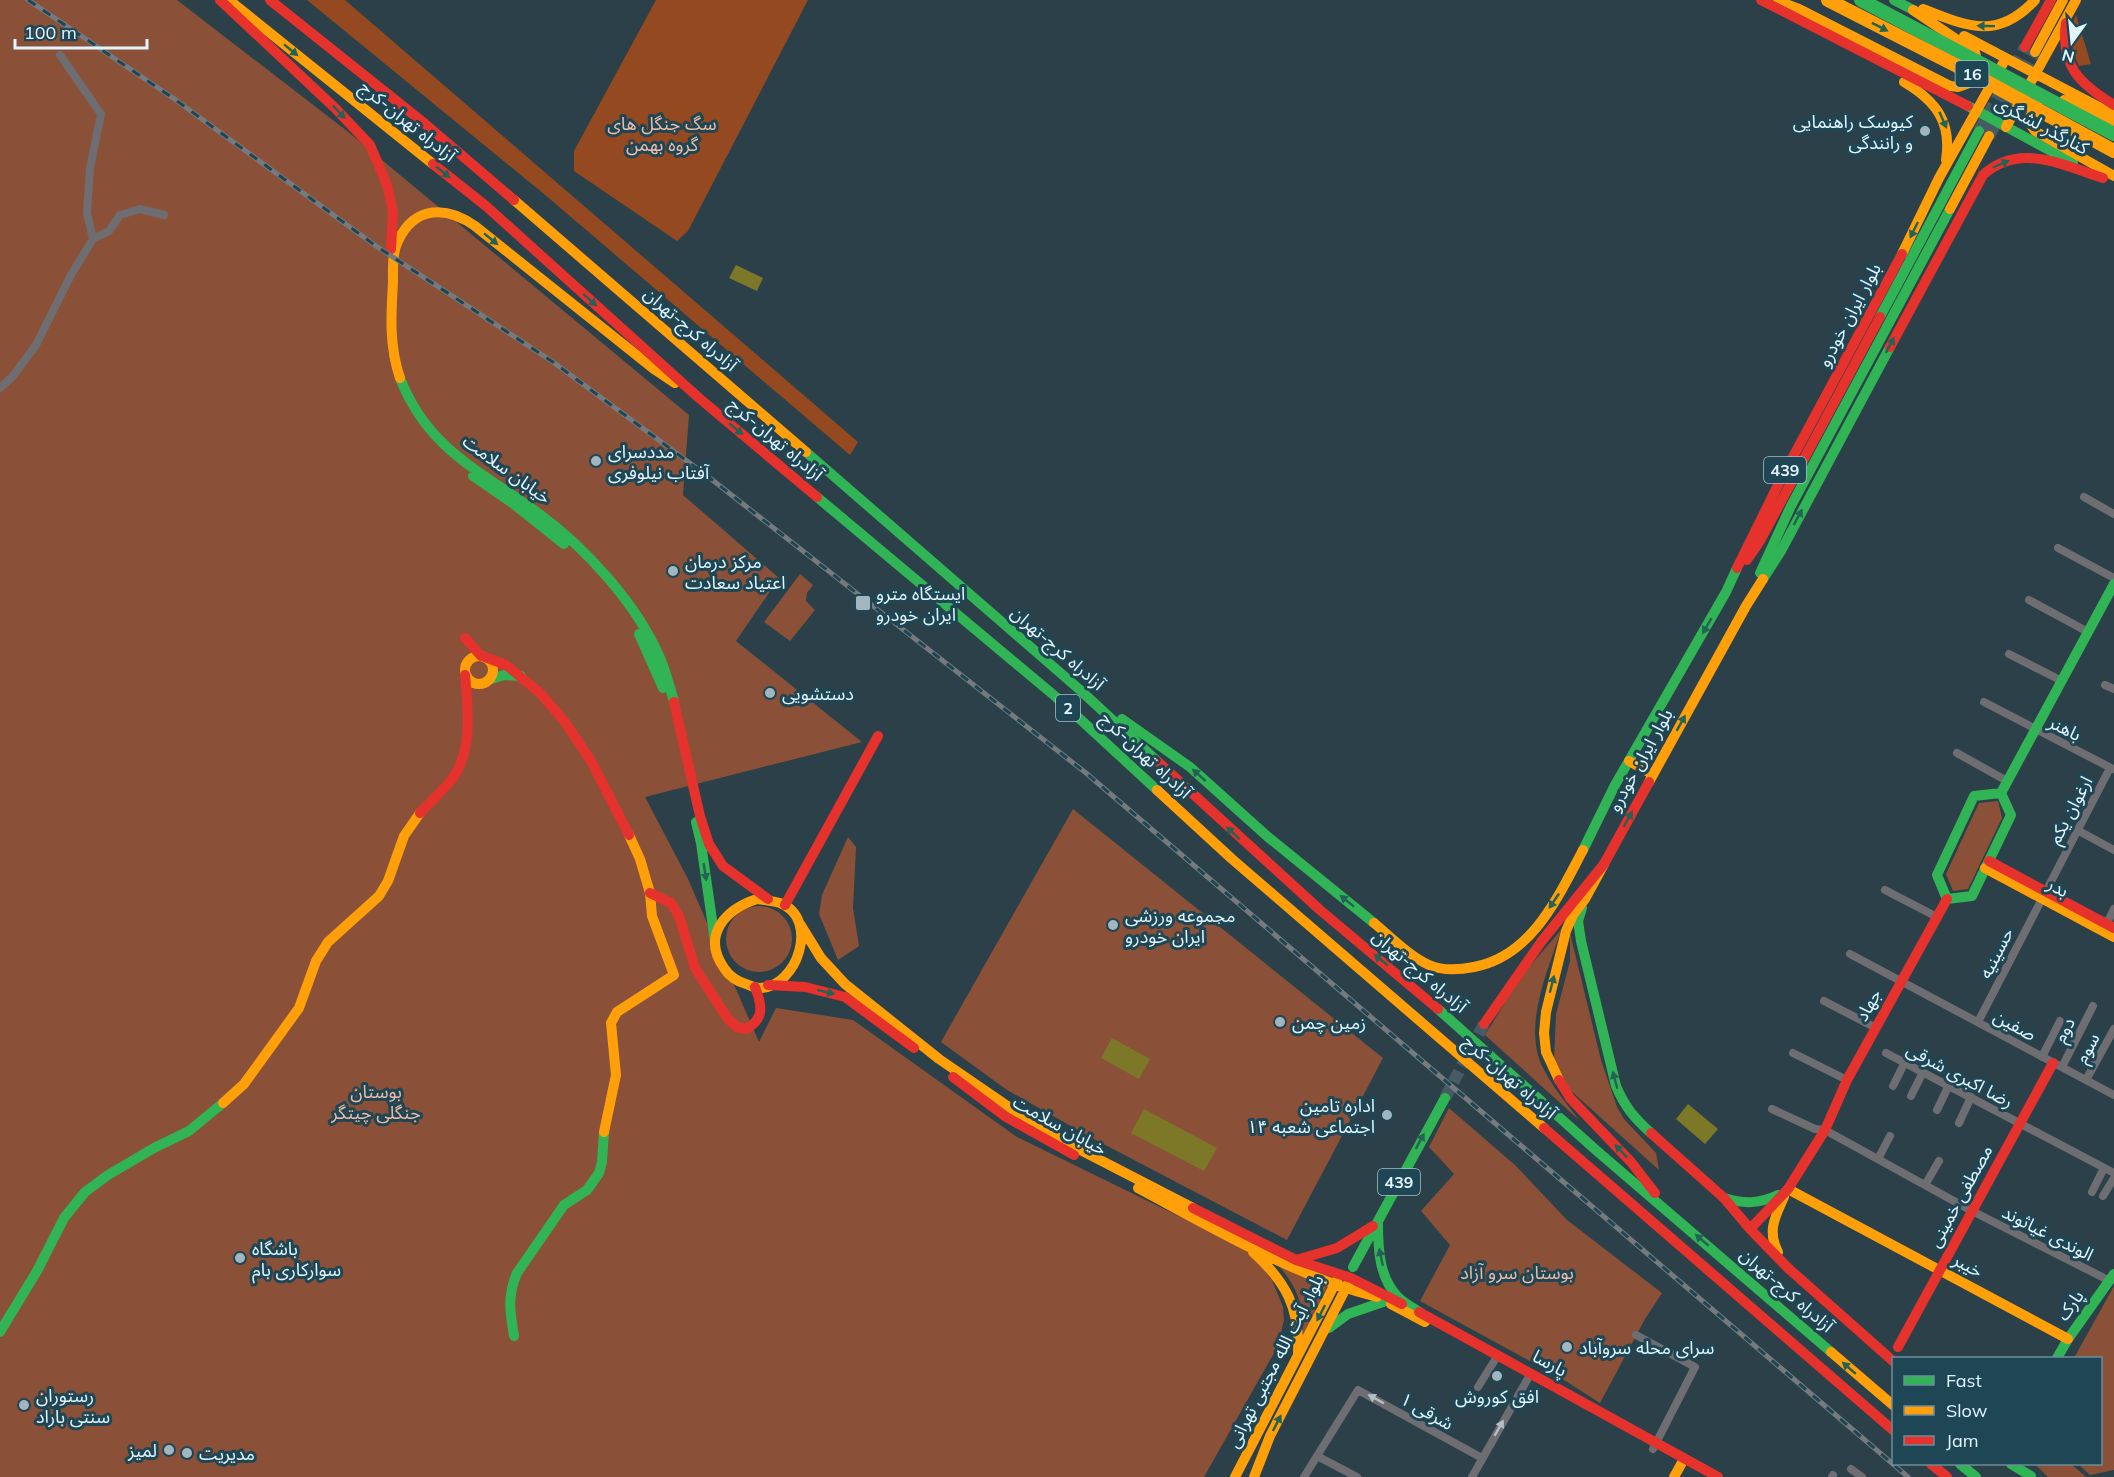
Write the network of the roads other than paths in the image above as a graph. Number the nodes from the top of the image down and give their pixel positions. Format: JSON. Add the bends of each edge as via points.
{"nodes":[{"id":1,"x":220,"y":0,"type":"edge"},
{"id":2,"x":229,"y":0,"type":"edge"},
{"id":3,"x":270,"y":0,"type":"edge"},
{"id":4,"x":1755,"y":0,"type":"edge"},
{"id":5,"x":1761,"y":0,"type":"edge"},
{"id":6,"x":1774,"y":0,"type":"edge"},
{"id":7,"x":1828,"y":0,"type":"edge"},
{"id":8,"x":1861,"y":0,"type":"edge"},
{"id":9,"x":1894,"y":0,"type":"edge"},
{"id":10,"x":1900,"y":0,"type":"edge"},
{"id":11,"x":2035,"y":0,"type":"edge"},
{"id":12,"x":2051,"y":0,"type":"edge"},
{"id":13,"x":2070,"y":3,"type":"edge"},
{"id":14,"x":1913,"y":10,"type":"junction"},
{"id":15,"x":60,"y":55,"type":"dead end"},
{"id":16,"x":2006,"y":58,"type":"junction"},
{"id":17,"x":2035,"y":73,"type":"junction"},
{"id":18,"x":2114,"y":105,"type":"edge"},
{"id":19,"x":1976,"y":110,"type":"junction"},
{"id":20,"x":2114,"y":115,"type":"edge"},
{"id":21,"x":2114,"y":126,"type":"edge"},
{"id":22,"x":2006,"y":127,"type":"junction"},
{"id":23,"x":1984,"y":133,"type":"tunnel mouth"},
{"id":24,"x":2114,"y":134,"type":"edge"},
{"id":25,"x":2114,"y":151,"type":"edge"},
{"id":26,"x":1940,"y":178,"type":"junction"},
{"id":27,"x":2110,"y":180,"type":"edge"},
{"id":28,"x":164,"y":215,"type":"dead end"},
{"id":29,"x":93,"y":239,"type":"junction"},
{"id":30,"x":0,"y":388,"type":"edge"},
{"id":31,"x":699,"y":398,"type":"junction"},
{"id":32,"x":1827,"y":427,"type":"junction"},
{"id":33,"x":2084,"y":497,"type":"dead end"},
{"id":34,"x":518,"y":502,"type":"junction"},
{"id":35,"x":2114,"y":514,"type":"edge"},
{"id":36,"x":2058,"y":548,"type":"dead end"},
{"id":37,"x":2114,"y":578,"type":"edge"},
{"id":38,"x":2114,"y":584,"type":"edge"},
{"id":39,"x":1726,"y":592,"type":"junction"},
{"id":40,"x":2029,"y":600,"type":"dead end"},
{"id":41,"x":1746,"y":606,"type":"junction"},
{"id":42,"x":2088,"y":632,"type":"junction"},
{"id":43,"x":2009,"y":654,"type":"dead end"},
{"id":44,"x":483,"y":657,"type":"junction"},
{"id":45,"x":466,"y":668,"type":"junction"},
{"id":46,"x":521,"y":676,"type":"junction"},
{"id":47,"x":2062,"y":681,"type":"junction"},
{"id":48,"x":485,"y":682,"type":"junction"},
{"id":49,"x":2105,"y":685,"type":"dead end"},
{"id":50,"x":2114,"y":689,"type":"edge"},
{"id":51,"x":1080,"y":690,"type":"junction"},
{"id":52,"x":1984,"y":702,"type":"dead end"},
{"id":53,"x":468,"y":705,"type":"junction"},
{"id":54,"x":2035,"y":729,"type":"junction"},
{"id":55,"x":878,"y":736,"type":"dead end"},
{"id":56,"x":1957,"y":753,"type":"dead end"},
{"id":57,"x":1629,"y":761,"type":"junction"},
{"id":58,"x":2112,"y":769,"type":"edge"},
{"id":59,"x":1652,"y":774,"type":"junction"},
{"id":60,"x":2004,"y":787,"type":"junction"},
{"id":61,"x":2077,"y":830,"type":"junction"},
{"id":62,"x":2114,"y":850,"type":"edge"},
{"id":63,"x":1604,"y":864,"type":"junction"},
{"id":64,"x":1987,"y":865,"type":"junction"},
{"id":65,"x":1885,"y":890,"type":"dead end"},
{"id":66,"x":650,"y":893,"type":"junction"},
{"id":67,"x":2043,"y":895,"type":"junction"},
{"id":68,"x":768,"y":899,"type":"junction"},
{"id":69,"x":1585,"y":899,"type":"junction"},
{"id":70,"x":1947,"y":899,"type":"junction"},
{"id":71,"x":785,"y":905,"type":"junction"},
{"id":72,"x":2114,"y":909,"type":"edge"},
{"id":73,"x":1937,"y":917,"type":"junction"},
{"id":74,"x":800,"y":924,"type":"junction"},
{"id":75,"x":2109,"y":930,"type":"edge"},
{"id":76,"x":715,"y":940,"type":"junction"},
{"id":77,"x":1850,"y":954,"type":"dead end"},
{"id":78,"x":1901,"y":982,"type":"junction"},
{"id":79,"x":761,"y":986,"type":"junction"},
{"id":80,"x":1824,"y":1001,"type":"dead end"},
{"id":81,"x":2093,"y":1006,"type":"dead end"},
{"id":82,"x":2060,"y":1021,"type":"dead end"},
{"id":83,"x":1978,"y":1023,"type":"junction"},
{"id":84,"x":1484,"y":1024,"type":"tunnel mouth"},
{"id":85,"x":1876,"y":1028,"type":"junction"},
{"id":86,"x":2114,"y":1029,"type":"edge"},
{"id":87,"x":1793,"y":1053,"type":"dead end"},
{"id":88,"x":1886,"y":1053,"type":"dead end"},
{"id":89,"x":1905,"y":1062,"type":"junction"},
{"id":90,"x":2053,"y":1062,"type":"junction"},
{"id":91,"x":1923,"y":1072,"type":"junction"},
{"id":92,"x":1847,"y":1080,"type":"junction"},
{"id":93,"x":2086,"y":1080,"type":"junction"},
{"id":94,"x":1949,"y":1085,"type":"junction"},
{"id":95,"x":1893,"y":1086,"type":"dead end"},
{"id":96,"x":2114,"y":1095,"type":"edge"},
{"id":97,"x":1911,"y":1096,"type":"dead end"},
{"id":98,"x":1971,"y":1097,"type":"junction"},
{"id":99,"x":1445,"y":1098,"type":"tunnel mouth"},
{"id":100,"x":1772,"y":1109,"type":"dead end"},
{"id":101,"x":1937,"y":1110,"type":"dead end"},
{"id":102,"x":1959,"y":1123,"type":"dead end"},
{"id":103,"x":2020,"y":1123,"type":"junction"},
{"id":104,"x":1826,"y":1130,"type":"junction"},
{"id":105,"x":1890,"y":1136,"type":"dead end"},
{"id":106,"x":1878,"y":1159,"type":"junction"},
{"id":107,"x":1939,"y":1161,"type":"dead end"},
{"id":108,"x":2104,"y":1168,"type":"junction"},
{"id":109,"x":2114,"y":1173,"type":"edge"},
{"id":110,"x":2114,"y":1178,"type":"edge"},
{"id":111,"x":1925,"y":1185,"type":"junction"},
{"id":112,"x":1787,"y":1190,"type":"junction"},
{"id":113,"x":2092,"y":1192,"type":"dead end"},
{"id":114,"x":2103,"y":1196,"type":"dead end"},
{"id":115,"x":1724,"y":1198,"type":"junction"},
{"id":116,"x":1972,"y":1211,"type":"junction"},
{"id":117,"x":1671,"y":1213,"type":"junction"},
{"id":118,"x":1378,"y":1222,"type":"junction"},
{"id":119,"x":1750,"y":1228,"type":"junction"},
{"id":120,"x":1244,"y":1244,"type":"junction"},
{"id":121,"x":1296,"y":1260,"type":"junction"},
{"id":122,"x":1788,"y":1268,"type":"junction"},
{"id":123,"x":1940,"y":1270,"type":"junction"},
{"id":124,"x":2112,"y":1277,"type":"edge"},
{"id":125,"x":1348,"y":1279,"type":"junction"},
{"id":126,"x":1386,"y":1301,"type":"junction"},
{"id":127,"x":1425,"y":1316,"type":"junction"},
{"id":128,"x":0,"y":1332,"type":"edge"},
{"id":129,"x":1323,"y":1335,"type":"junction"},
{"id":130,"x":1636,"y":1335,"type":"dead end"},
{"id":131,"x":514,"y":1336,"type":"dead end"},
{"id":132,"x":2068,"y":1339,"type":"junction"},
{"id":133,"x":1876,"y":1347,"type":"junction"},
{"id":134,"x":1900,"y":1353,"type":"edge"},
{"id":135,"x":2057,"y":1357,"type":"edge"},
{"id":136,"x":1496,"y":1358,"type":"junction"},
{"id":137,"x":1297,"y":1361,"type":"junction"},
{"id":138,"x":1892,"y":1361,"type":"edge"},
{"id":139,"x":1529,"y":1376,"type":"junction"},
{"id":140,"x":1478,"y":1387,"type":"dead end"},
{"id":141,"x":1892,"y":1405,"type":"edge"},
{"id":142,"x":1892,"y":1430,"type":"edge"},
{"id":143,"x":1655,"y":1446,"type":"junction"},
{"id":144,"x":1317,"y":1456,"type":"junction"},
{"id":145,"x":1482,"y":1458,"type":"junction"},
{"id":146,"x":1932,"y":1465,"type":"edge"},
{"id":147,"x":1961,"y":1465,"type":"edge"},
{"id":148,"x":2012,"y":1465,"type":"edge"},
{"id":149,"x":1680,"y":1467,"type":"edge"},
{"id":150,"x":1851,"y":1469,"type":"dead end"},
{"id":151,"x":1235,"y":1477,"type":"edge"},
{"id":152,"x":1254,"y":1477,"type":"edge"},
{"id":153,"x":1304,"y":1477,"type":"edge"},
{"id":154,"x":1357,"y":1477,"type":"edge"},
{"id":155,"x":1472,"y":1477,"type":"edge"},
{"id":156,"x":1704,"y":1477,"type":"edge"},
{"id":157,"x":1718,"y":1477,"type":"edge"},
{"id":158,"x":1862,"y":1477,"type":"edge"},
{"id":159,"x":1947,"y":1477,"type":"edge"},
{"id":160,"x":1976,"y":1477,"type":"edge"},
{"id":161,"x":2029,"y":1477,"type":"edge"}],
"edges":[{"from":1,"to":34,"type":"main road","name":"خیابان سلامت","one_way":true,"via":[[370,145],[387,184],[393,211],[385,340],[400,394],[438,446],[465,470]]},
{"from":2,"to":31,"type":"main road","name":"آزادراه تهران-کرج","number":"2","one_way":true,"via":[[486,206]]},
{"from":3,"to":51,"type":"main road","name":"آزادراه کرج-تهران","number":"2","via":[[433,131]]},
{"from":4,"to":26,"type":"main road","one_way":true,"via":[[1791,24],[1916,88],[1928,98],[1941,113],[1947,129],[1949,144]]},
{"from":5,"to":19,"type":"main road","name":"کنارگذر لشگری"},
{"from":6,"to":14,"type":"main road","via":[[1950,86],[1969,83],[1978,65],[1975,52]]},
{"from":7,"to":25,"type":"main road","number":"16","one_way":true,"bridge":true},
{"from":8,"to":24,"type":"main road","number":"16","bridge":true},
{"from":9,"to":14,"type":"main road"},
{"from":11,"to":10,"type":"main road","one_way":true,"via":[[2020,17],[1998,27],[1940,16]]},
{"from":12,"to":13,"type":"main road","via":[[2030,49]]},
{"from":13,"to":17,"type":"main road"},
{"from":13,"to":18,"type":"main road","via":[[2064,34],[2071,67],[2088,88]]},
{"from":14,"to":16,"type":"main road"},
{"from":15,"to":29,"type":"street","via":[[101,114],[90,168],[87,213]]},
{"from":16,"to":17,"type":"main road"},
{"from":16,"to":19,"type":"main road","name":"بلوار ایران خودرو","number":"439"},
{"from":17,"to":20,"type":"main road"},
{"from":17,"to":22,"type":"main road"},
{"from":19,"to":22,"type":"main road","name":"کنارگذر لشگری"},
{"from":19,"to":26,"type":"main road","name":"بلوار ایران خودرو","number":"439"},
{"from":21,"to":27,"type":"main road","via":[[2050,95],[2039,99],[2028,121],[2035,132]]},
{"from":22,"to":27,"type":"main road","name":"کنارگذر لشگری"},
{"from":23,"to":32,"type":"main road","name":"بلوار ایران خودرو"},
{"from":26,"to":39,"type":"main road","name":"بلوار ایران خودرو","number":"439","one_way":true,"via":[[1760,519]]},
{"from":41,"to":27,"type":"main road","name":"بلوار ایران خودرو","number":"439","one_way":true,"via":[[1781,551],[1983,175],[1993,166],[2026,157]]},
{"from":28,"to":29,"type":"street","via":[[140,209],[120,215],[109,231]]},
{"from":29,"to":30,"type":"street","via":[[36,345]]},
{"from":34,"to":31,"type":"main road","name":"خیابان سلامت","one_way":true,"via":[[435,436],[405,390],[395,361],[391,332],[397,242],[409,224],[423,214],[455,214],[475,226],[654,369]]},
{"from":31,"to":142,"type":"main road","name":"آزادراه تهران-کرج","number":"2","one_way":true,"via":[[1056,697],[1250,874]]},
{"from":32,"to":39,"type":"main road","name":"بلوار ایران خودرو"},
{"from":32,"to":41,"type":"main road","name":"بلوار ایران خودرو"},
{"from":33,"to":35,"type":"street"},
{"from":34,"to":68,"type":"main road","name":"خیابان سلامت","via":[[553,524],[585,554],[620,595],[654,645],[665,669],[709,843],[725,868]]},
{"from":34,"to":76,"type":"main road","name":"خیابان سلامت","one_way":true,"via":[[600,580],[646,646],[670,706],[701,843]]},
{"from":36,"to":37,"type":"street"},
{"from":38,"to":42,"type":"main road"},
{"from":39,"to":57,"type":"main road","name":"بلوار ایران خودرو","number":"439","one_way":true},
{"from":40,"to":42,"type":"street"},
{"from":59,"to":41,"type":"main road","name":"بلوار ایران خودرو","number":"439","one_way":true},
{"from":42,"to":47,"type":"main road"},
{"from":43,"to":47,"type":"street"},
{"from":44,"to":45,"type":"main road","via":[[472,657]]},
{"from":44,"to":45,"type":"main road","via":[[465,638]]},
{"from":44,"to":46,"type":"main road","via":[[506,665]]},
{"from":44,"to":48,"type":"main road","via":[[493,668]]},
{"from":45,"to":48,"type":"main road","via":[[469,681]]},
{"from":45,"to":53,"type":"main road"},
{"from":46,"to":48,"type":"main road","via":[[504,675]]},
{"from":46,"to":66,"type":"main road","via":[[565,722],[591,761],[640,859]]},
{"from":47,"to":54,"type":"main road"},
{"from":48,"to":53,"type":"main road"},
{"from":49,"to":50,"type":"street"},
{"from":57,"to":51,"type":"main road","name":"بلوار ایران خودرو","number":"439","one_way":true,"via":[[1559,895],[1533,933],[1503,959],[1476,968],[1447,970],[1426,963],[1403,947],[1268,837],[1190,767]]},
{"from":117,"to":51,"type":"main road","name":"آزادراه کرج-تهران","number":"2","one_way":true,"via":[[1263,860]]},
{"from":52,"to":54,"type":"street","name":"باهنر"},
{"from":53,"to":128,"type":"main road","via":[[466,744],[456,772],[415,818],[379,896],[328,942],[316,961],[298,1008],[244,1084],[189,1131],[108,1175],[86,1192],[64,1218]]},
{"from":54,"to":58,"type":"street","name":"باهنر"},
{"from":54,"to":60,"type":"main road"},
{"from":55,"to":71,"type":"main road"},
{"from":56,"to":60,"type":"street"},
{"from":57,"to":59,"type":"main road"},
{"from":58,"to":61,"type":"street","name":"ارغوان یکم"},
{"from":63,"to":59,"type":"main road","name":"بلوار ایران خودرو","number":"439","one_way":true},
{"from":60,"to":64,"type":"main road","via":[[2011,815]]},
{"from":60,"to":70,"type":"main road","via":[[1974,796],[1937,875]]},
{"from":61,"to":62,"type":"street"},
{"from":61,"to":67,"type":"street","name":"ارغوان یکم"},
{"from":63,"to":69,"type":"main road"},
{"from":63,"to":84,"type":"main road","name":"بلوار ایران خودرو","number":"439","via":[[1524,963]]},
{"from":64,"to":67,"type":"main road","name":"بدر"},
{"from":64,"to":70,"type":"main road","via":[[1972,896]]},
{"from":65,"to":73,"type":"street"},
{"from":66,"to":79,"type":"main road","via":[[671,903],[679,916],[695,968],[737,1027],[755,1025],[761,1016]]},
{"from":66,"to":131,"type":"main road","via":[[651,916],[674,975],[617,1012],[611,1023],[616,1075],[599,1173],[587,1190],[564,1205],[517,1273],[509,1306]]},
{"from":67,"to":75,"type":"main road","name":"بدر"},
{"from":67,"to":83,"type":"street","name":"حسینیه"},
{"from":68,"to":71,"type":"main road"},
{"from":68,"to":76,"type":"main road","via":[[734,908],[721,923]]},
{"from":115,"to":69,"type":"main road","one_way":true,"via":[[1633,1117],[1623,1102],[1581,942],[1578,921]]},
{"from":117,"to":69,"type":"main road","one_way":true,"via":[[1631,1162],[1570,1098],[1546,1052],[1546,1012],[1556,969],[1569,923]]},
{"from":70,"to":73,"type":"main road","name":"جهاد"},
{"from":71,"to":74,"type":"main road"},
{"from":72,"to":75,"type":"street"},
{"from":73,"to":78,"type":"main road","name":"جهاد"},
{"from":74,"to":79,"type":"main road","via":[[799,957],[792,970],[782,980]]},
{"from":74,"to":121,"type":"main road","name":"خیابان سلامت","via":[[821,958],[845,984],[939,1059],[1012,1109],[1069,1144]]},
{"from":76,"to":79,"type":"main road","via":[[721,966],[736,980]]},
{"from":77,"to":78,"type":"street","name":"صفین"},
{"from":78,"to":83,"type":"street","name":"صفین"},
{"from":78,"to":85,"type":"main road","name":"جهاد"},
{"from":79,"to":120,"type":"main road","name":"خیابان سلامت","one_way":true,"via":[[805,987],[845,997],[1006,1117]]},
{"from":80,"to":85,"type":"street"},
{"from":81,"to":90,"type":"street","name":"دوم"},
{"from":82,"to":90,"type":"street"},
{"from":83,"to":90,"type":"street","name":"صفین"},
{"from":85,"to":92,"type":"main road","name":"جهاد"},
{"from":86,"to":93,"type":"street","name":"سوم"},
{"from":87,"to":92,"type":"street"},
{"from":88,"to":89,"type":"street","name":"رضا اکبری شرقی"},
{"from":89,"to":91,"type":"street","name":"رضا اکبری شرقی"},
{"from":89,"to":95,"type":"street"},
{"from":90,"to":93,"type":"street","name":"صفین"},
{"from":90,"to":103,"type":"main road","name":"مصطفی خمینی"},
{"from":91,"to":94,"type":"street","name":"رضا اکبری شرقی"},
{"from":91,"to":97,"type":"street"},
{"from":92,"to":104,"type":"main road","name":"جهاد"},
{"from":93,"to":96,"type":"street","name":"صفین"},
{"from":94,"to":98,"type":"street","name":"رضا اکبری شرقی"},
{"from":94,"to":101,"type":"street"},
{"from":98,"to":102,"type":"street"},
{"from":98,"to":103,"type":"street","name":"رضا اکبری شرقی"},
{"from":118,"to":99,"type":"main road","number":"439","one_way":true},
{"from":100,"to":104,"type":"street","name":"الوندی غیاثوند","via":[[1815,1129]]},
{"from":103,"to":108,"type":"street","name":"رضا اکبری شرقی"},
{"from":103,"to":116,"type":"main road","name":"مصطفی خمینی"},
{"from":104,"to":106,"type":"street","name":"الوندی غیاثوند"},
{"from":104,"to":112,"type":"main road","name":"جهاد"},
{"from":105,"to":106,"type":"street"},
{"from":106,"to":111,"type":"street","name":"الوندی غیاثوند"},
{"from":107,"to":111,"type":"street"},
{"from":108,"to":109,"type":"street","name":"رضا اکبری شرقی"},
{"from":108,"to":113,"type":"street"},
{"from":110,"to":114,"type":"street"},
{"from":111,"to":116,"type":"street","name":"الوندی غیاثوند"},
{"from":112,"to":115,"type":"main road","via":[[1757,1204]]},
{"from":112,"to":119,"type":"main road"},
{"from":112,"to":122,"type":"main road","via":[[1770,1235]]},
{"from":112,"to":123,"type":"main road","name":"خیبر"},
{"from":115,"to":119,"type":"main road"},
{"from":116,"to":123,"type":"main road","name":"مصطفی خمینی"},
{"from":116,"to":124,"type":"street","name":"الوندی غیاثوند"},
{"from":141,"to":117,"type":"main road","name":"آزادراه کرج-تهران","number":"2","one_way":true},
{"from":118,"to":121,"type":"main road","via":[[1335,1251]]},
{"from":118,"to":125,"type":"main road","number":"439"},
{"from":127,"to":118,"type":"main road","one_way":true,"via":[[1396,1296],[1386,1278]]},
{"from":119,"to":122,"type":"main road"},
{"from":120,"to":125,"type":"main road","name":"خیابان سلامت"},
{"from":120,"to":137,"type":"main road","via":[[1284,1287],[1297,1312]]},
{"from":121,"to":125,"type":"main road","name":"خیابان سلامت"},
{"from":122,"to":133,"type":"main road"},
{"from":123,"to":132,"type":"main road","name":"خیبر"},
{"from":123,"to":134,"type":"main road","name":"مصطفی خمینی"},
{"from":124,"to":132,"type":"main road","name":"پارک"},
{"from":125,"to":126,"type":"main road","name":"پارسا"},
{"from":125,"to":127,"type":"main road","name":"پارسا"},
{"from":125,"to":129,"type":"main road","name":"بلوار آیت الله مجتبی تهرانی"},
{"from":125,"to":137,"type":"main road","name":"بلوار آیت الله مجتبی تهرانی","one_way":true},
{"from":126,"to":129,"type":"main road","via":[[1344,1316]]},
{"from":126,"to":136,"type":"main road","name":"پارسا"},
{"from":127,"to":136,"type":"main road","name":"پارسا"},
{"from":152,"to":129,"type":"main road","name":"بلوار آیت الله مجتبی تهرانی","one_way":true,"via":[[1270,1436]]},
{"from":130,"to":143,"type":"street","via":[[1695,1367]]},
{"from":132,"to":135,"type":"main road","name":"پارک"},
{"from":133,"to":134,"type":"main road"},
{"from":133,"to":138,"type":"main road"},
{"from":136,"to":139,"type":"main road","name":"پارسا"},
{"from":136,"to":140,"type":"street"},
{"from":137,"to":151,"type":"main road","name":"بلوار آیت الله مجتبی تهرانی"},
{"from":139,"to":143,"type":"main road","name":"پارسا"},
{"from":145,"to":139,"type":"street","one_way":true},
{"from":143,"to":149,"type":"main road","name":"پارسا"},
{"from":145,"to":144,"type":"street","name":"۱ شرقی","one_way":true,"via":[[1358,1390]]},
{"from":144,"to":153,"type":"street"},
{"from":144,"to":154,"type":"street"},
{"from":145,"to":155,"type":"street"},
{"from":146,"to":159,"type":"main road"},
{"from":147,"to":160,"type":"main road"},
{"from":148,"to":161,"type":"main road"},
{"from":149,"to":156,"type":"main road","name":"پارسا"},
{"from":149,"to":157,"type":"main road","name":"پارسا"},
{"from":150,"to":158,"type":"street"}]}
